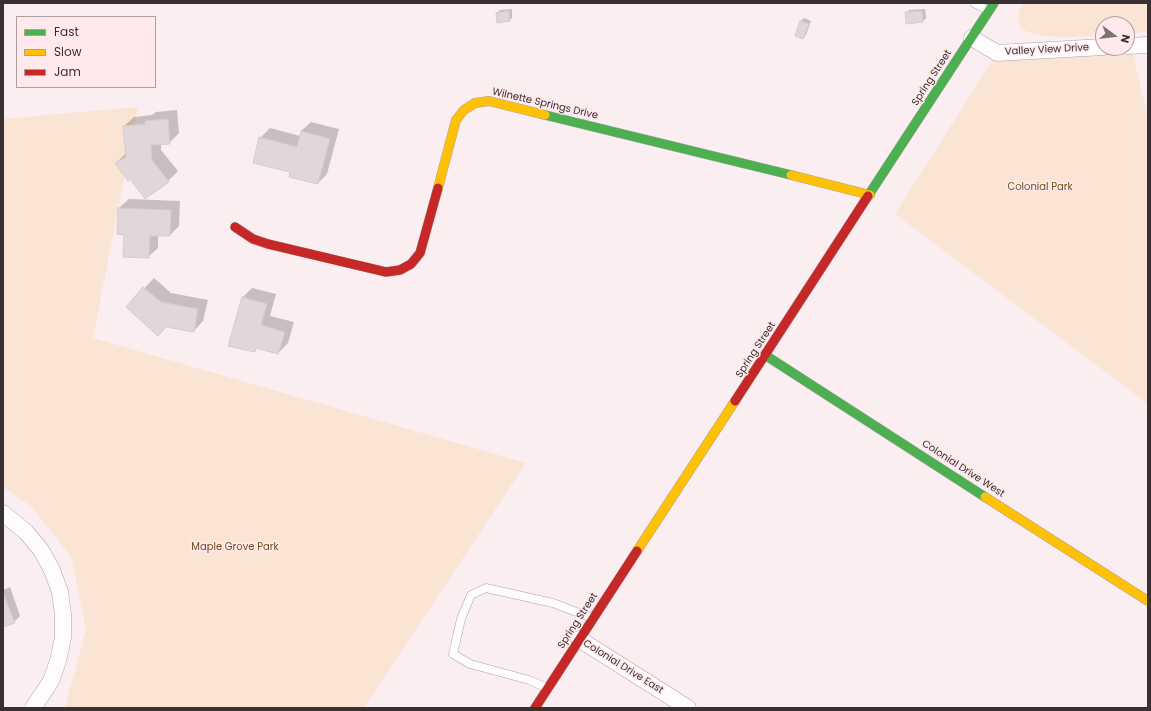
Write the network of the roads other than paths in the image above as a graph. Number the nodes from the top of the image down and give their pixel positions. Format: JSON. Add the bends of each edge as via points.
{"nodes":[{"id":1,"x":974,"y":3,"type":"edge"},
{"id":2,"x":992,"y":7,"type":"edge"},
{"id":3,"x":972,"y":38,"type":"junction"},
{"id":4,"x":1148,"y":44,"type":"edge"},
{"id":5,"x":1135,"y":45,"type":"edge"},
{"id":6,"x":1095,"y":47,"type":"edge"},
{"id":7,"x":870,"y":195,"type":"junction"},
{"id":8,"x":235,"y":227,"type":"dead end"},
{"id":9,"x":765,"y":355,"type":"junction"},
{"id":10,"x":3,"y":513,"type":"edge"},
{"id":11,"x":1148,"y":601,"type":"edge"},
{"id":12,"x":592,"y":619,"type":"junction"},
{"id":13,"x":579,"y":639,"type":"junction"},
{"id":14,"x":548,"y":688,"type":"junction"},
{"id":15,"x":33,"y":708,"type":"edge"},
{"id":16,"x":535,"y":708,"type":"edge"},
{"id":17,"x":688,"y":708,"type":"edge"}],
"edges":[{"from":1,"to":2,"type":"lane"},
{"from":2,"to":3,"type":"street","name":"Spring Street"},
{"from":3,"to":6,"type":"street","name":"Valley View Drive","via":[[997,53]]},
{"from":3,"to":7,"type":"street","name":"Spring Street"},
{"from":4,"to":5,"type":"street"},
{"from":7,"to":8,"type":"street","name":"Wilnette Springs Drive","via":[[488,101],[475,103],[464,110],[456,120],[420,253],[411,264],[400,270],[386,272],[268,244],[252,239]]},
{"from":7,"to":9,"type":"street","name":"Spring Street"},
{"from":9,"to":11,"type":"street","name":"Colonial Drive West"},
{"from":9,"to":12,"type":"street","name":"Spring Street"},
{"from":10,"to":15,"type":"street","via":[[26,532],[41,550],[60,592],[64,615],[58,661],[51,681]]},
{"from":12,"to":13,"type":"street","name":"Spring Street"},
{"from":12,"to":14,"type":"lane","via":[[553,603],[486,588],[472,595],[461,619],[453,654],[470,664],[529,680]]},
{"from":13,"to":14,"type":"street","name":"Spring Street"},
{"from":13,"to":17,"type":"street","name":"Colonial Drive East"},
{"from":14,"to":16,"type":"street","name":"Spring Street"}]}
